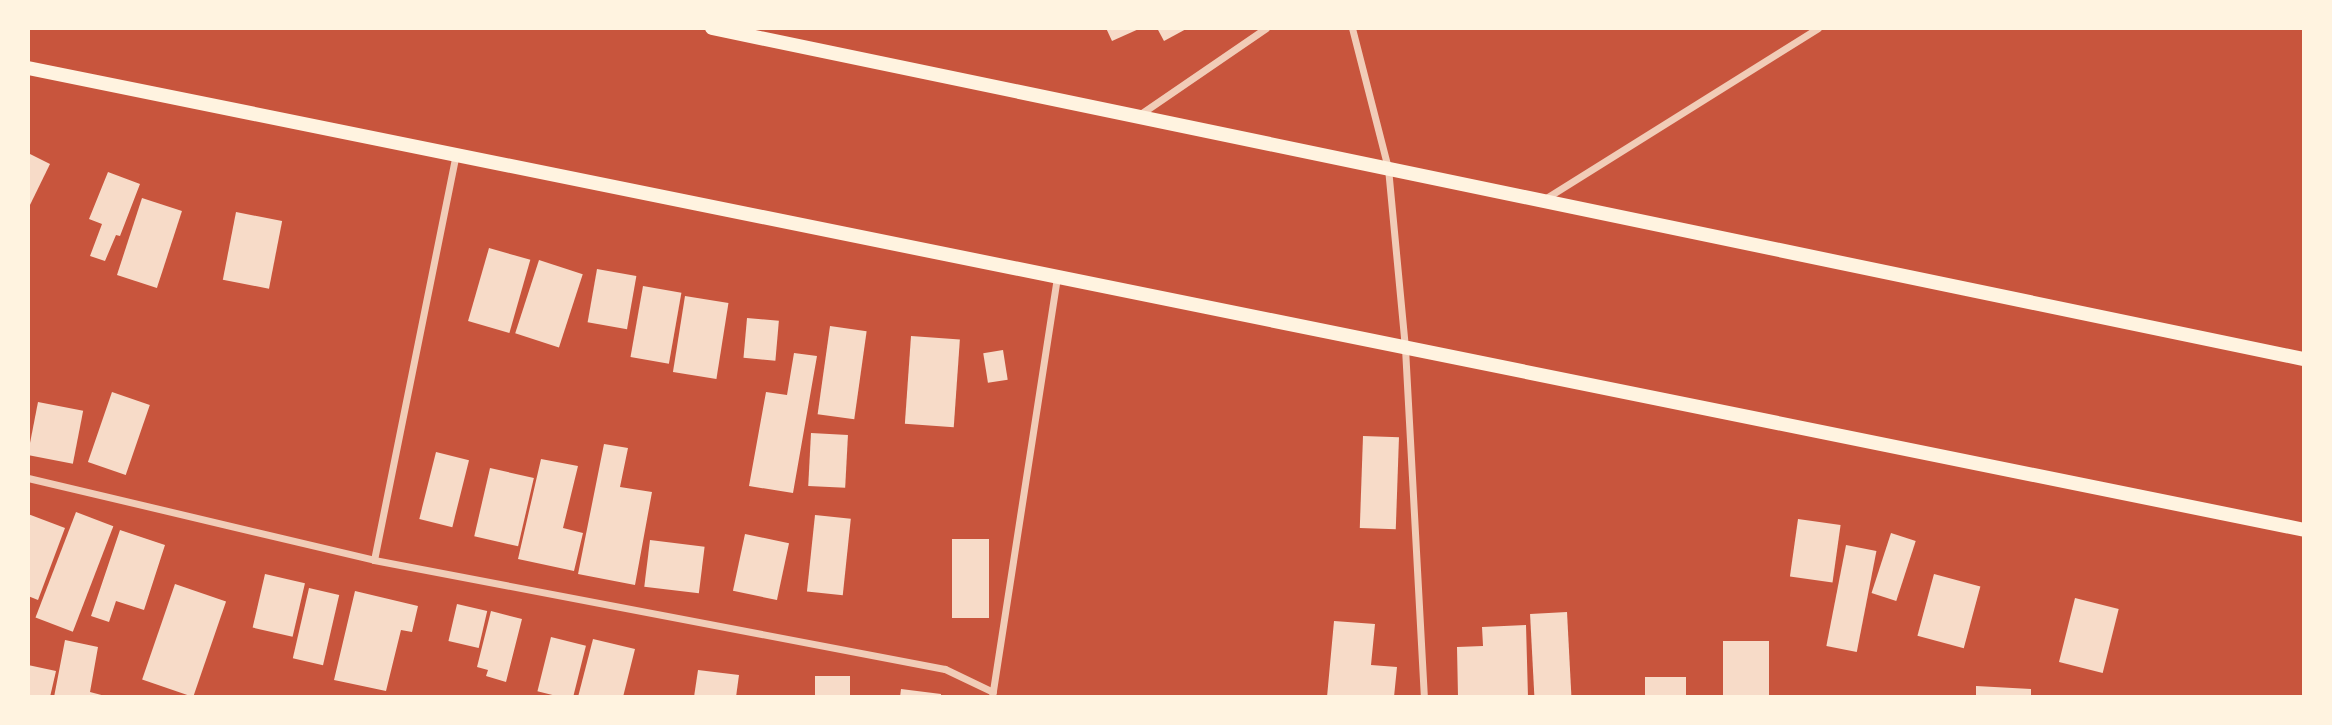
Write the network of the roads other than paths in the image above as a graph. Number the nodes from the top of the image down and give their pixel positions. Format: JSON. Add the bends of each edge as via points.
{"nodes":[{"id":1,"x":712,"y":28,"type":"edge"},
{"id":2,"x":1266,"y":28,"type":"edge"},
{"id":3,"x":1352,"y":28,"type":"edge"},
{"id":4,"x":1818,"y":28,"type":"edge"},
{"id":5,"x":28,"y":68,"type":"edge"},
{"id":6,"x":1137,"y":117,"type":"junction"},
{"id":7,"x":456,"y":155,"type":"junction"},
{"id":8,"x":1388,"y":168,"type":"junction"},
{"id":9,"x":1542,"y":201,"type":"junction"},
{"id":10,"x":1057,"y":277,"type":"junction"},
{"id":11,"x":1405,"y":348,"type":"junction"},
{"id":12,"x":2304,"y":359,"type":"edge"},
{"id":13,"x":28,"y":478,"type":"edge"},
{"id":14,"x":2304,"y":530,"type":"edge"},
{"id":15,"x":374,"y":559,"type":"junction"},
{"id":16,"x":993,"y":694,"type":"edge"},
{"id":17,"x":1424,"y":697,"type":"edge"}],
"edges":[{"from":1,"to":6,"type":"main road"},
{"from":2,"to":6,"type":"street"},
{"from":3,"to":8,"type":"street"},
{"from":4,"to":9,"type":"street"},
{"from":5,"to":7,"type":"main road"},
{"from":6,"to":8,"type":"main road"},
{"from":7,"to":10,"type":"main road"},
{"from":7,"to":15,"type":"street"},
{"from":8,"to":9,"type":"main road"},
{"from":8,"to":11,"type":"street"},
{"from":9,"to":12,"type":"main road"},
{"from":10,"to":11,"type":"main road"},
{"from":10,"to":16,"type":"street"},
{"from":11,"to":14,"type":"main road"},
{"from":11,"to":17,"type":"street"},
{"from":13,"to":15,"type":"street"},
{"from":15,"to":16,"type":"street","via":[[945,669]]}]}
